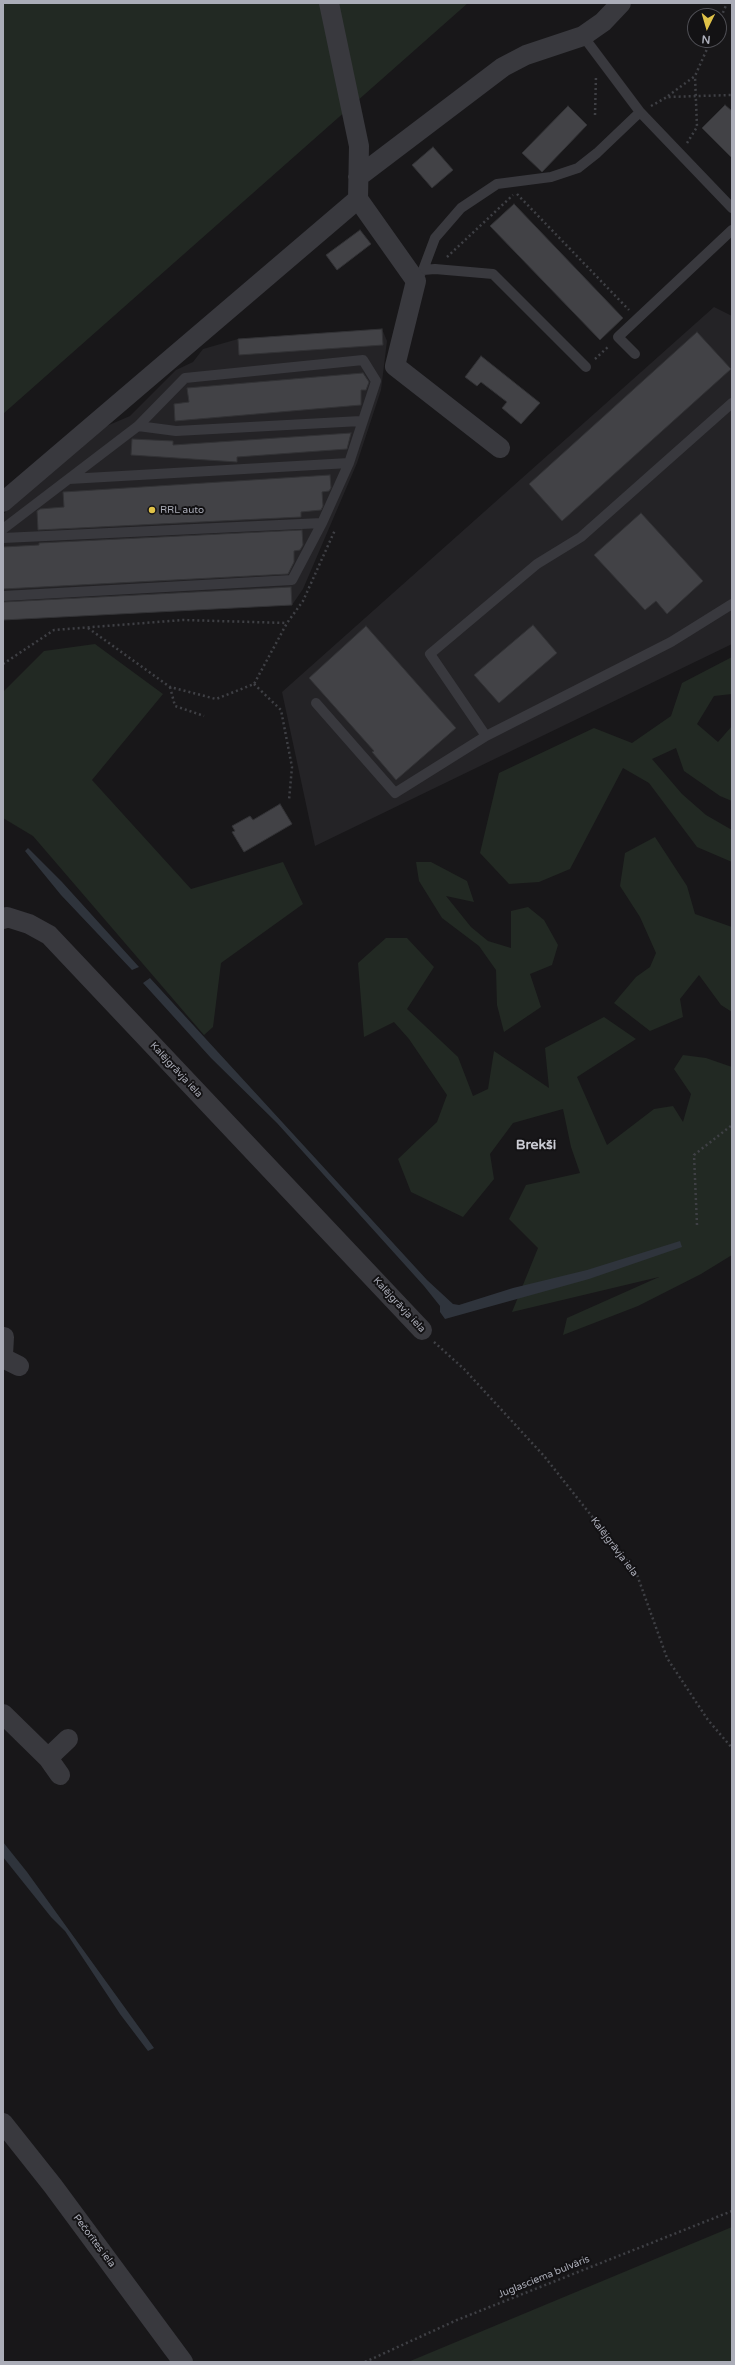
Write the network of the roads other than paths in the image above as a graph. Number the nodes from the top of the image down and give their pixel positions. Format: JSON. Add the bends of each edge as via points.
{"nodes":[{"id":1,"x":329,"y":3,"type":"edge"},
{"id":2,"x":621,"y":3,"type":"edge"},
{"id":3,"x":583,"y":36,"type":"junction"},
{"id":4,"x":640,"y":112,"type":"junction"},
{"id":5,"x":358,"y":176,"type":"junction"},
{"id":6,"x":358,"y":199,"type":"junction"},
{"id":7,"x":732,"y":208,"type":"edge"},
{"id":8,"x":732,"y":230,"type":"edge"},
{"id":9,"x":419,"y":275,"type":"junction"},
{"id":10,"x":635,"y":354,"type":"dead end"},
{"id":11,"x":586,"y":367,"type":"road end"},
{"id":12,"x":732,"y":403,"type":"edge"},
{"id":13,"x":361,"y":421,"type":"junction"},
{"id":14,"x":138,"y":426,"type":"junction"},
{"id":15,"x":500,"y":448,"type":"dead end"},
{"id":16,"x":349,"y":463,"type":"junction"},
{"id":17,"x":69,"y":479,"type":"junction"},
{"id":18,"x":3,"y":502,"type":"edge"},
{"id":19,"x":322,"y":523,"type":"junction"},
{"id":20,"x":3,"y":529,"type":"edge"},
{"id":21,"x":3,"y":538,"type":"edge"},
{"id":22,"x":3,"y":596,"type":"edge"},
{"id":23,"x":732,"y":604,"type":"edge"},
{"id":24,"x":316,"y":702,"type":"dead end"},
{"id":25,"x":486,"y":736,"type":"junction"},
{"id":26,"x":3,"y":919,"type":"edge"},
{"id":27,"x":422,"y":1330,"type":"road end"},
{"id":28,"x":3,"y":1714,"type":"edge"},
{"id":29,"x":68,"y":1739,"type":"dead end"},
{"id":30,"x":48,"y":1758,"type":"junction"},
{"id":31,"x":60,"y":1774,"type":"dead end"},
{"id":32,"x":3,"y":2123,"type":"edge"},
{"id":33,"x":183,"y":2362,"type":"edge"}],
"edges":[{"from":1,"to":5,"type":"street","via":[[359,146]]},
{"from":2,"to":3,"type":"street","via":[[603,22]]},
{"from":3,"to":4,"type":"lane"},
{"from":3,"to":5,"type":"street","via":[[526,55],[503,68]]},
{"from":4,"to":7,"type":"lane"},
{"from":4,"to":9,"type":"lane","via":[[578,168],[551,177],[497,184],[461,208],[435,238]]},
{"from":5,"to":6,"type":"street"},
{"from":6,"to":9,"type":"street"},
{"from":6,"to":18,"type":"street"},
{"from":8,"to":10,"type":"lane","via":[[618,337]]},
{"from":9,"to":11,"type":"lane","via":[[435,269],[493,274]]},
{"from":9,"to":15,"type":"street","via":[[395,366]]},
{"from":12,"to":25,"type":"lane","via":[[581,537],[537,564],[430,654]]},
{"from":13,"to":14,"type":"lane","via":[[176,431]]},
{"from":13,"to":14,"type":"lane","via":[[376,381],[363,360],[185,378]]},
{"from":13,"to":16,"type":"lane"},
{"from":14,"to":17,"type":"lane"},
{"from":16,"to":17,"type":"lane"},
{"from":16,"to":19,"type":"lane"},
{"from":17,"to":20,"type":"lane"},
{"from":19,"to":21,"type":"lane"},
{"from":19,"to":22,"type":"lane","via":[[292,580]]},
{"from":23,"to":25,"type":"lane","via":[[671,642]]},
{"from":24,"to":25,"type":"lane","via":[[395,793]]},
{"from":26,"to":27,"type":"street","name":"Kalējgrāvja iela","via":[[7,917],[30,924],[49,935]]},
{"from":28,"to":30,"type":"street"},
{"from":29,"to":30,"type":"street"},
{"from":30,"to":31,"type":"street"},
{"from":32,"to":33,"type":"street","name":"Pečorītes iela","via":[[58,2192]]}]}
